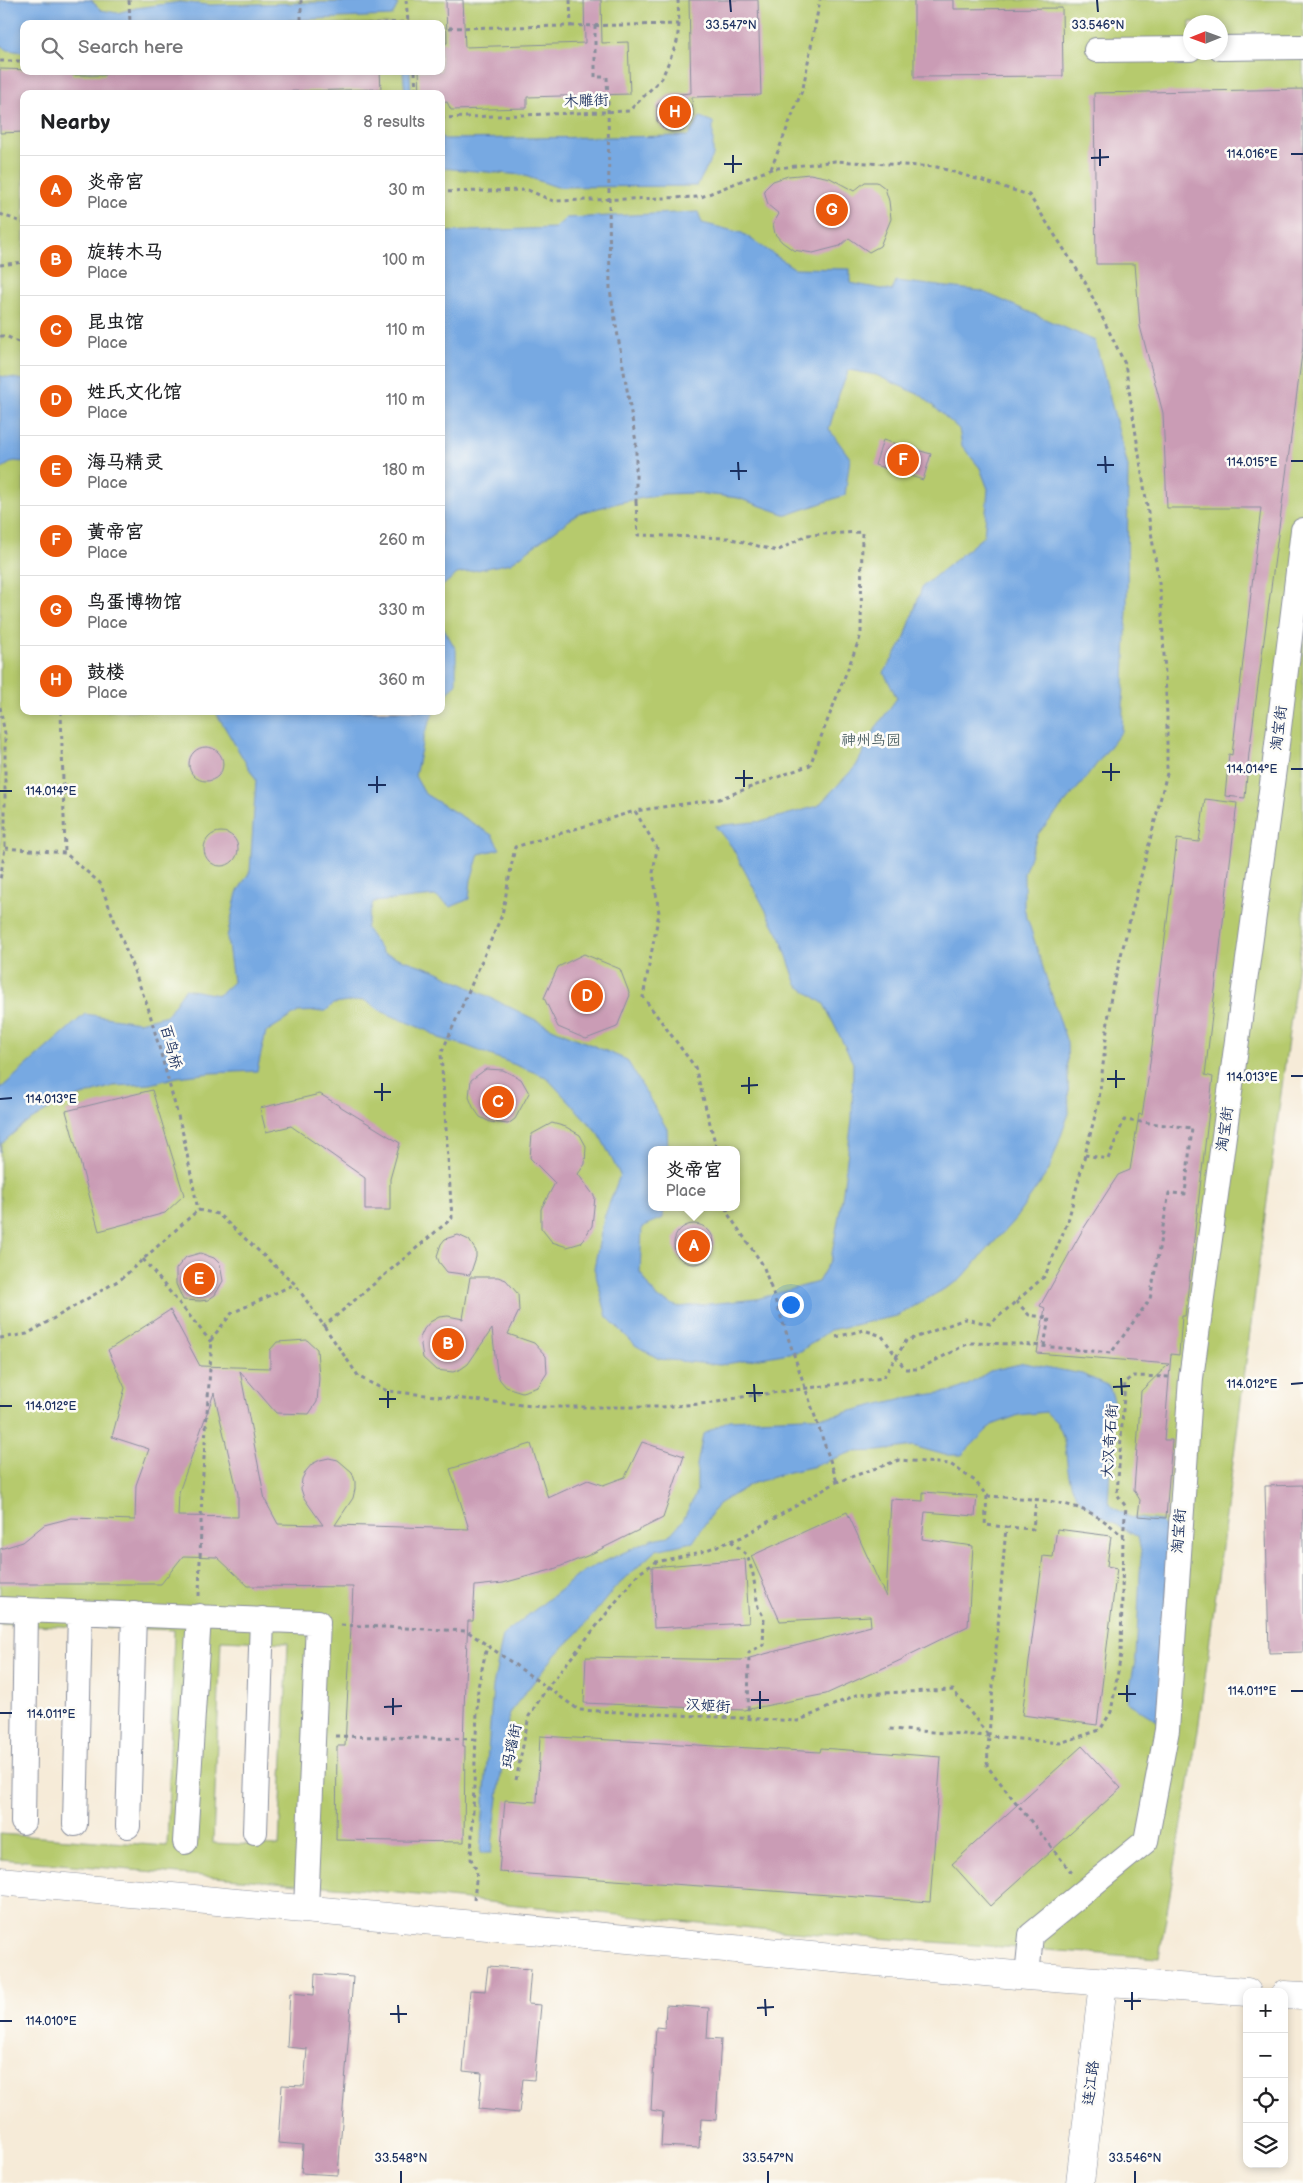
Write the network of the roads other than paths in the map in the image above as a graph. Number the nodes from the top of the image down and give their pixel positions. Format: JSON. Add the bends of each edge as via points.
{"nodes":[{"id":1,"x":1303,"y":47,"type":"edge"},
{"id":2,"x":1228,"y":48,"type":"edge"},
{"id":3,"x":1183,"y":49,"type":"edge"},
{"id":4,"x":1096,"y":50,"type":"dead end"},
{"id":5,"x":1303,"y":530,"type":"edge"},
{"id":6,"x":0,"y":1609,"type":"edge"},
{"id":7,"x":26,"y":1610,"type":"junction"},
{"id":8,"x":80,"y":1612,"type":"junction"},
{"id":9,"x":134,"y":1614,"type":"junction"},
{"id":10,"x":199,"y":1616,"type":"junction"},
{"id":11,"x":262,"y":1619,"type":"junction"},
{"id":12,"x":23,"y":1822,"type":"dead end"},
{"id":13,"x":75,"y":1824,"type":"dead end"},
{"id":14,"x":128,"y":1826,"type":"dead end"},
{"id":15,"x":255,"y":1832,"type":"dead end"},
{"id":16,"x":186,"y":1842,"type":"dead end"},
{"id":17,"x":0,"y":1881,"type":"edge"},
{"id":18,"x":306,"y":1909,"type":"junction"},
{"id":19,"x":1027,"y":1976,"type":"junction"},
{"id":20,"x":1103,"y":1983,"type":"junction"},
{"id":21,"x":1243,"y":1992,"type":"edge"},
{"id":22,"x":1288,"y":1995,"type":"edge"},
{"id":23,"x":1303,"y":1996,"type":"edge"},
{"id":24,"x":1080,"y":2183,"type":"edge"}],
"edges":[{"from":1,"to":2,"type":"street"},
{"from":3,"to":4,"type":"street"},
{"from":5,"to":19,"type":"street","name":"淘宝街","via":[[1273,779],[1191,1378],[1167,1730],[1146,1841],[1031,1935]]},
{"from":6,"to":7,"type":"street"},
{"from":7,"to":8,"type":"street"},
{"from":7,"to":12,"type":"street"},
{"from":8,"to":9,"type":"street"},
{"from":8,"to":13,"type":"street"},
{"from":9,"to":10,"type":"street"},
{"from":9,"to":14,"type":"street"},
{"from":10,"to":11,"type":"street"},
{"from":10,"to":16,"type":"street"},
{"from":11,"to":15,"type":"street"},
{"from":11,"to":18,"type":"street","via":[[318,1622]]},
{"from":17,"to":18,"type":"street"},
{"from":18,"to":19,"type":"street"},
{"from":19,"to":20,"type":"street"},
{"from":20,"to":21,"type":"street"},
{"from":20,"to":24,"type":"street","name":"连江路"},
{"from":22,"to":23,"type":"street"}]}
